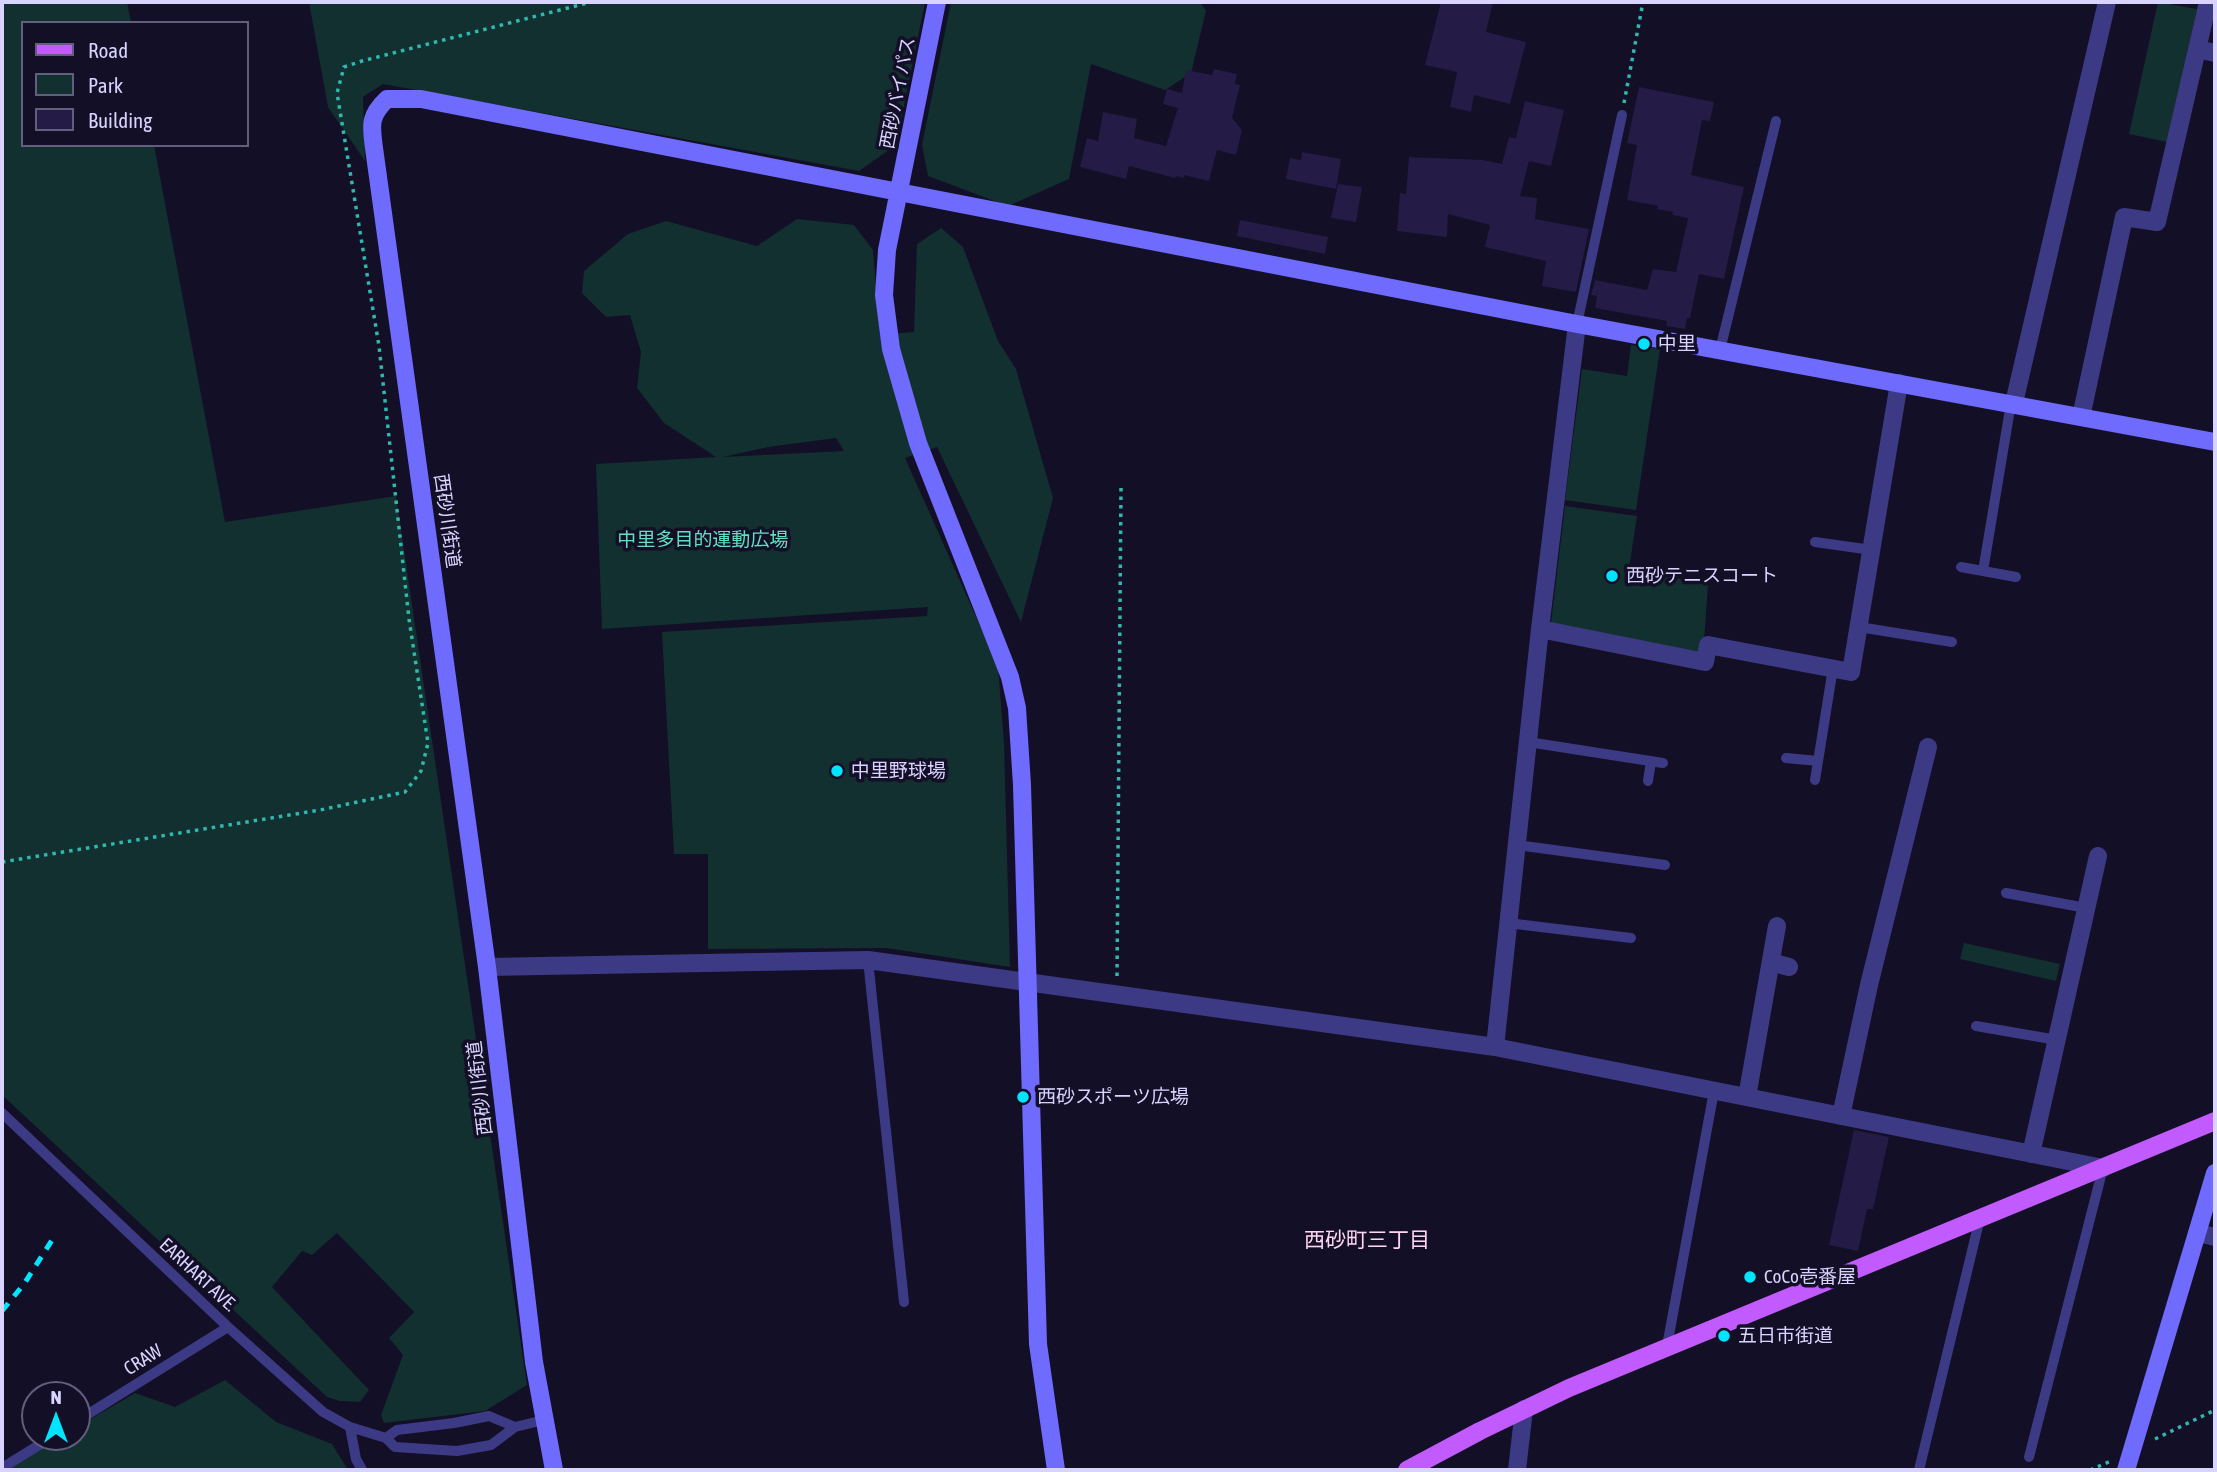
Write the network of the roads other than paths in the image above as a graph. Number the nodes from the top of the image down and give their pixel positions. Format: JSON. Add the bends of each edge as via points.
{"nodes":[{"id":1,"x":937,"y":2,"type":"edge"},
{"id":2,"x":2107,"y":2,"type":"edge"},
{"id":3,"x":2208,"y":2,"type":"edge"},
{"id":4,"x":2206,"y":51,"type":"edge"},
{"id":5,"x":1622,"y":115,"type":"road end"},
{"id":6,"x":1776,"y":121,"type":"dead end"},
{"id":7,"x":899,"y":192,"type":"junction"},
{"id":8,"x":1577,"y":324,"type":"junction"},
{"id":9,"x":1720,"y":349,"type":"junction"},
{"id":10,"x":1899,"y":383,"type":"junction"},
{"id":11,"x":2012,"y":403,"type":"junction"},
{"id":12,"x":2081,"y":416,"type":"junction"},
{"id":13,"x":2215,"y":442,"type":"edge"},
{"id":14,"x":1815,"y":542,"type":"dead end"},
{"id":15,"x":1872,"y":550,"type":"junction"},
{"id":16,"x":1961,"y":567,"type":"dead end"},
{"id":17,"x":1983,"y":571,"type":"junction"},
{"id":18,"x":2016,"y":578,"type":"dead end"},
{"id":19,"x":1859,"y":627,"type":"junction"},
{"id":20,"x":1540,"y":629,"type":"junction"},
{"id":21,"x":1952,"y":642,"type":"dead end"},
{"id":22,"x":1833,"y":668,"type":"junction"},
{"id":23,"x":1528,"y":742,"type":"junction"},
{"id":24,"x":1928,"y":747,"type":"dead end"},
{"id":25,"x":1786,"y":758,"type":"dead end"},
{"id":26,"x":1651,"y":761,"type":"junction"},
{"id":27,"x":1818,"y":761,"type":"junction"},
{"id":28,"x":1663,"y":763,"type":"dead end"},
{"id":29,"x":1815,"y":780,"type":"dead end"},
{"id":30,"x":1648,"y":781,"type":"dead end"},
{"id":31,"x":1517,"y":845,"type":"junction"},
{"id":32,"x":2098,"y":856,"type":"dead end"},
{"id":33,"x":1665,"y":864,"type":"dead end"},
{"id":34,"x":2006,"y":893,"type":"dead end"},
{"id":35,"x":2086,"y":908,"type":"junction"},
{"id":36,"x":1508,"y":923,"type":"junction"},
{"id":37,"x":1777,"y":926,"type":"dead end"},
{"id":38,"x":1631,"y":938,"type":"dead end"},
{"id":39,"x":868,"y":960,"type":"junction"},
{"id":40,"x":1771,"y":962,"type":"junction"},
{"id":41,"x":487,"y":967,"type":"junction"},
{"id":42,"x":1789,"y":967,"type":"dead end"},
{"id":43,"x":1027,"y":982,"type":"junction"},
{"id":44,"x":1976,"y":1026,"type":"dead end"},
{"id":45,"x":2057,"y":1040,"type":"junction"},
{"id":46,"x":1495,"y":1047,"type":"junction"},
{"id":47,"x":1714,"y":1091,"type":"junction"},
{"id":48,"x":1747,"y":1097,"type":"junction"},
{"id":49,"x":2,"y":1113,"type":"edge"},
{"id":50,"x":1840,"y":1116,"type":"junction"},
{"id":51,"x":2215,"y":1121,"type":"edge"},
{"id":52,"x":2031,"y":1154,"type":"junction"},
{"id":53,"x":2104,"y":1168,"type":"junction"},
{"id":54,"x":2215,"y":1173,"type":"edge"},
{"id":55,"x":1980,"y":1218,"type":"junction"},
{"id":56,"x":2207,"y":1235,"type":"edge"},
{"id":57,"x":904,"y":1302,"type":"dead end"},
{"id":58,"x":228,"y":1328,"type":"junction"},
{"id":59,"x":1667,"y":1346,"type":"junction"},
{"id":60,"x":1524,"y":1409,"type":"junction"},
{"id":61,"x":91,"y":1412,"type":"edge"},
{"id":62,"x":544,"y":1420,"type":"junction"},
{"id":63,"x":350,"y":1427,"type":"junction"},
{"id":64,"x":515,"y":1427,"type":"junction"},
{"id":65,"x":386,"y":1438,"type":"junction"},
{"id":66,"x":29,"y":1451,"type":"edge"},
{"id":67,"x":2029,"y":1457,"type":"dead end"},
{"id":68,"x":2,"y":1468,"type":"edge"},
{"id":69,"x":362,"y":1470,"type":"edge"},
{"id":70,"x":554,"y":1470,"type":"edge"},
{"id":71,"x":1056,"y":1470,"type":"edge"},
{"id":72,"x":1407,"y":1470,"type":"edge"},
{"id":73,"x":1517,"y":1470,"type":"edge"},
{"id":74,"x":1919,"y":1470,"type":"edge"},
{"id":75,"x":2126,"y":1470,"type":"edge"}],
"edges":[{"from":1,"to":7,"type":"street","name":"西砂バイパス"},
{"from":2,"to":11,"type":"street"},
{"from":3,"to":4,"type":"street"},
{"from":4,"to":12,"type":"street","via":[[2157,222],[2124,217]]},
{"from":5,"to":8,"type":"lane"},
{"from":6,"to":9,"type":"lane"},
{"from":7,"to":8,"type":"street","name":"西砂川街道"},
{"from":7,"to":41,"type":"street","name":"西砂川街道","via":[[421,99],[387,99],[376,109],[371,124],[373,148]]},
{"from":7,"to":43,"type":"street","name":"西砂バイパス","via":[[885,283],[891,349],[918,443],[1001,650],[1017,708]]},
{"from":8,"to":9,"type":"street","name":"西砂川街道"},
{"from":8,"to":20,"type":"street"},
{"from":9,"to":10,"type":"street","name":"西砂川街道"},
{"from":10,"to":11,"type":"street","name":"西砂川街道"},
{"from":10,"to":15,"type":"street"},
{"from":11,"to":12,"type":"street","name":"西砂川街道"},
{"from":11,"to":17,"type":"lane"},
{"from":12,"to":13,"type":"street","name":"西砂川街道"},
{"from":14,"to":15,"type":"lane"},
{"from":15,"to":19,"type":"street"},
{"from":16,"to":17,"type":"lane"},
{"from":17,"to":18,"type":"lane"},
{"from":19,"to":21,"type":"lane"},
{"from":19,"to":22,"type":"street","via":[[1851,672]]},
{"from":20,"to":22,"type":"street","via":[[1705,662],[1707,645]]},
{"from":20,"to":23,"type":"street"},
{"from":22,"to":27,"type":"lane"},
{"from":23,"to":26,"type":"lane"},
{"from":23,"to":31,"type":"street"},
{"from":24,"to":50,"type":"street"},
{"from":25,"to":27,"type":"lane"},
{"from":26,"to":28,"type":"lane"},
{"from":26,"to":30,"type":"lane"},
{"from":27,"to":29,"type":"lane"},
{"from":31,"to":33,"type":"lane"},
{"from":31,"to":36,"type":"street"},
{"from":32,"to":35,"type":"street"},
{"from":34,"to":35,"type":"lane"},
{"from":35,"to":45,"type":"street"},
{"from":36,"to":38,"type":"lane"},
{"from":36,"to":46,"type":"street"},
{"from":37,"to":40,"type":"street"},
{"from":39,"to":41,"type":"street"},
{"from":39,"to":43,"type":"street"},
{"from":39,"to":57,"type":"lane"},
{"from":40,"to":42,"type":"street"},
{"from":40,"to":48,"type":"street"},
{"from":41,"to":62,"type":"street","name":"西砂川街道"},
{"from":43,"to":46,"type":"street"},
{"from":43,"to":71,"type":"street","name":"西砂バイパス","via":[[1038,1344]]},
{"from":44,"to":45,"type":"lane"},
{"from":45,"to":52,"type":"street"},
{"from":46,"to":47,"type":"street"},
{"from":47,"to":48,"type":"street"},
{"from":47,"to":59,"type":"lane"},
{"from":48,"to":50,"type":"street"},
{"from":49,"to":58,"type":"lane","name":"EARHART AVE."},
{"from":50,"to":52,"type":"street"},
{"from":51,"to":53,"type":"main road"},
{"from":52,"to":53,"type":"street"},
{"from":53,"to":55,"type":"main road"},
{"from":53,"to":67,"type":"lane"},
{"from":54,"to":56,"type":"street"},
{"from":55,"to":59,"type":"main road"},
{"from":55,"to":74,"type":"lane"},
{"from":56,"to":75,"type":"street"},
{"from":58,"to":61,"type":"lane","name":"CRAW"},
{"from":58,"to":63,"type":"lane","name":"EARHART AVE.","via":[[323,1412]]},
{"from":59,"to":60,"type":"main road"},
{"from":60,"to":72,"type":"main road"},
{"from":60,"to":73,"type":"street"},
{"from":62,"to":64,"type":"lane","name":"EARHART AVE."},
{"from":62,"to":70,"type":"street","name":"西砂川街道"},
{"from":63,"to":65,"type":"lane","name":"EARHART AVE."},
{"from":63,"to":69,"type":"lane"},
{"from":64,"to":65,"type":"lane","via":[[489,1416],[397,1430]]},
{"from":64,"to":65,"type":"lane","name":"EARHART AVE.","via":[[491,1445],[457,1451],[396,1447]]},
{"from":66,"to":68,"type":"lane"}]}
